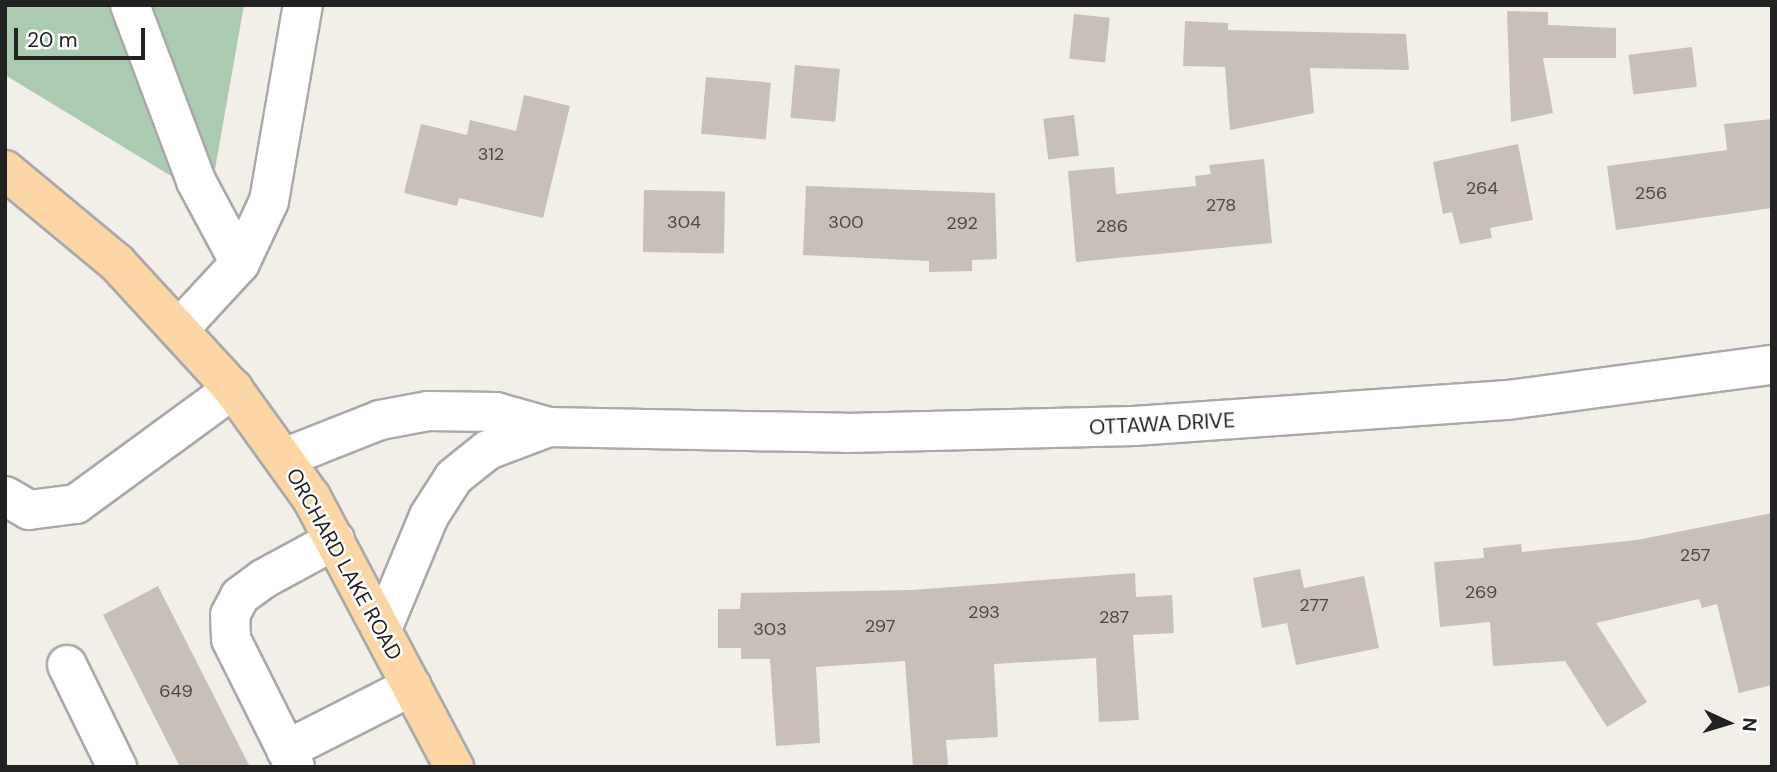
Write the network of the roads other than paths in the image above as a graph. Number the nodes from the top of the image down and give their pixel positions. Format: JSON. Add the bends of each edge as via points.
{"nodes":[{"id":1,"x":130,"y":5,"type":"edge"},
{"id":2,"x":303,"y":5,"type":"edge"},
{"id":3,"x":5,"y":170,"type":"edge"},
{"id":4,"x":240,"y":263,"type":"junction"},
{"id":5,"x":180,"y":328,"type":"junction"},
{"id":6,"x":1772,"y":365,"type":"edge"},
{"id":7,"x":233,"y":389,"type":"junction"},
{"id":8,"x":549,"y":427,"type":"junction"},
{"id":9,"x":284,"y":458,"type":"junction"},
{"id":10,"x":5,"y":496,"type":"edge"},
{"id":11,"x":335,"y":540,"type":"junction"},
{"id":12,"x":382,"y":629,"type":"junction"},
{"id":13,"x":67,"y":665,"type":"dead end"},
{"id":14,"x":412,"y":686,"type":"junction"},
{"id":15,"x":290,"y":758,"type":"edge"},
{"id":16,"x":117,"y":767,"type":"edge"},
{"id":17,"x":454,"y":767,"type":"edge"}],
"edges":[{"from":1,"to":4,"type":"street","via":[[196,181]]},
{"from":2,"to":4,"type":"street","via":[[278,167]]},
{"from":3,"to":5,"type":"main road","name":"ORCHARD LAKE ROAD","via":[[117,263]]},
{"from":4,"to":5,"type":"street"},
{"from":5,"to":7,"type":"main road","name":"ORCHARD LAKE ROAD"},
{"from":6,"to":8,"type":"street","name":"OTTAWA DRIVE","via":[[1508,400],[1134,426],[846,433]]},
{"from":7,"to":9,"type":"main road","name":"ORCHARD LAKE ROAD"},
{"from":7,"to":10,"type":"street","via":[[76,504],[29,510]]},
{"from":8,"to":9,"type":"street","name":"OTTAWA DRIVE","via":[[496,411],[410,413]]},
{"from":8,"to":12,"type":"street","name":"OTTAWA DRIVE","via":[[488,450],[454,477],[429,516]]},
{"from":9,"to":11,"type":"main road","name":"ORCHARD LAKE ROAD"},
{"from":11,"to":12,"type":"main road","name":"ORCHARD LAKE ROAD"},
{"from":11,"to":15,"type":"street","via":[[263,579],[240,596],[230,615],[231,639]]},
{"from":12,"to":14,"type":"main road","name":"ORCHARD LAKE ROAD"},
{"from":13,"to":16,"type":"street"},
{"from":14,"to":15,"type":"street"},
{"from":14,"to":17,"type":"main road","name":"ORCHARD LAKE ROAD"}]}
